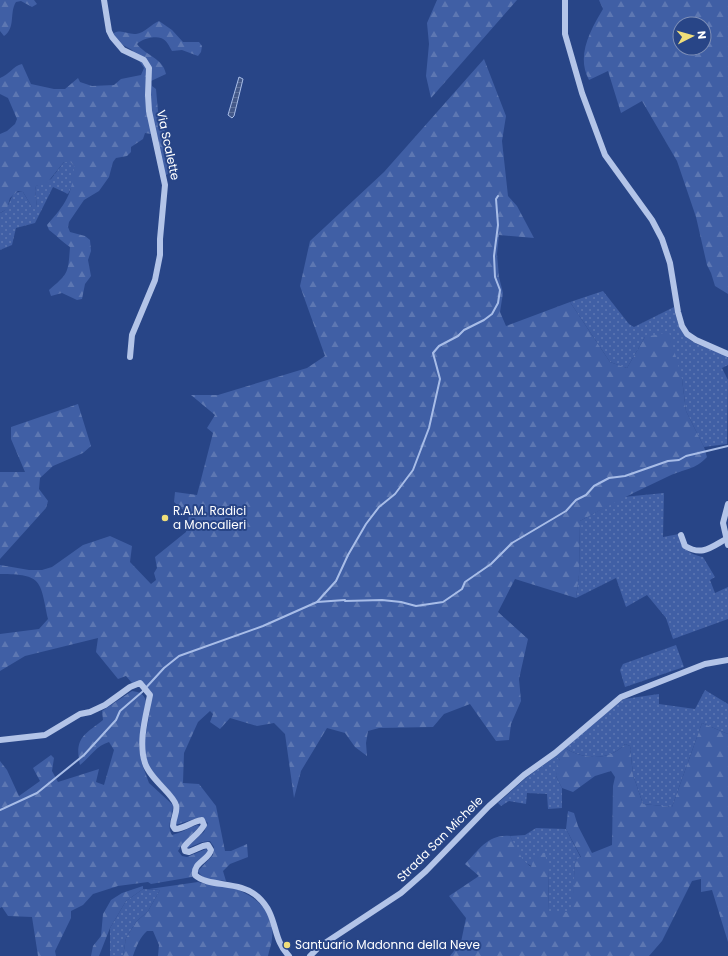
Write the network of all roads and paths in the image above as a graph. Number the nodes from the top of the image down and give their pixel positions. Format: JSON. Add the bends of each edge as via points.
{"nodes":[{"id":1,"x":104,"y":0,"type":"edge"},
{"id":2,"x":565,"y":0,"type":"edge"},
{"id":3,"x":728,"y":354,"type":"edge"},
{"id":4,"x":130,"y":357,"type":"dead end"},
{"id":5,"x":728,"y":504,"type":"edge"},
{"id":6,"x":681,"y":535,"type":"dead end"},
{"id":7,"x":727,"y":542,"type":"edge"},
{"id":8,"x":728,"y":660,"type":"edge"},
{"id":9,"x":0,"y":740,"type":"edge"},
{"id":10,"x":289,"y":956,"type":"edge"},
{"id":11,"x":310,"y":956,"type":"edge"}],
"edges":[{"from":1,"to":4,"type":"street","name":"Via Scalette","via":[[112,38],[123,50],[144,60],[149,68],[149,111],[165,185],[160,255],[155,280],[132,335]]},
{"from":2,"to":3,"type":"street","via":[[565,34],[582,93],[605,155],[652,220],[662,239],[670,263],[682,326],[687,334],[696,340]]},
{"from":5,"to":7,"type":"street","via":[[723,523]]},
{"from":6,"to":7,"type":"street","via":[[685,546],[694,552]]},
{"from":8,"to":11,"type":"street","name":"Strada San Michele","via":[[705,664],[621,697],[489,806],[431,866],[400,893],[319,947]]},
{"from":9,"to":10,"type":"street","via":[[45,735],[80,714],[105,705],[130,686],[140,683],[144,685],[149,693],[143,736],[145,763],[155,780],[176,805],[173,826],[175,829],[202,820],[204,825],[200,832],[188,841],[184,847],[185,851],[208,845],[211,850],[210,854],[197,864],[194,875],[205,882],[225,883],[257,895],[270,911],[279,943]]}]}
